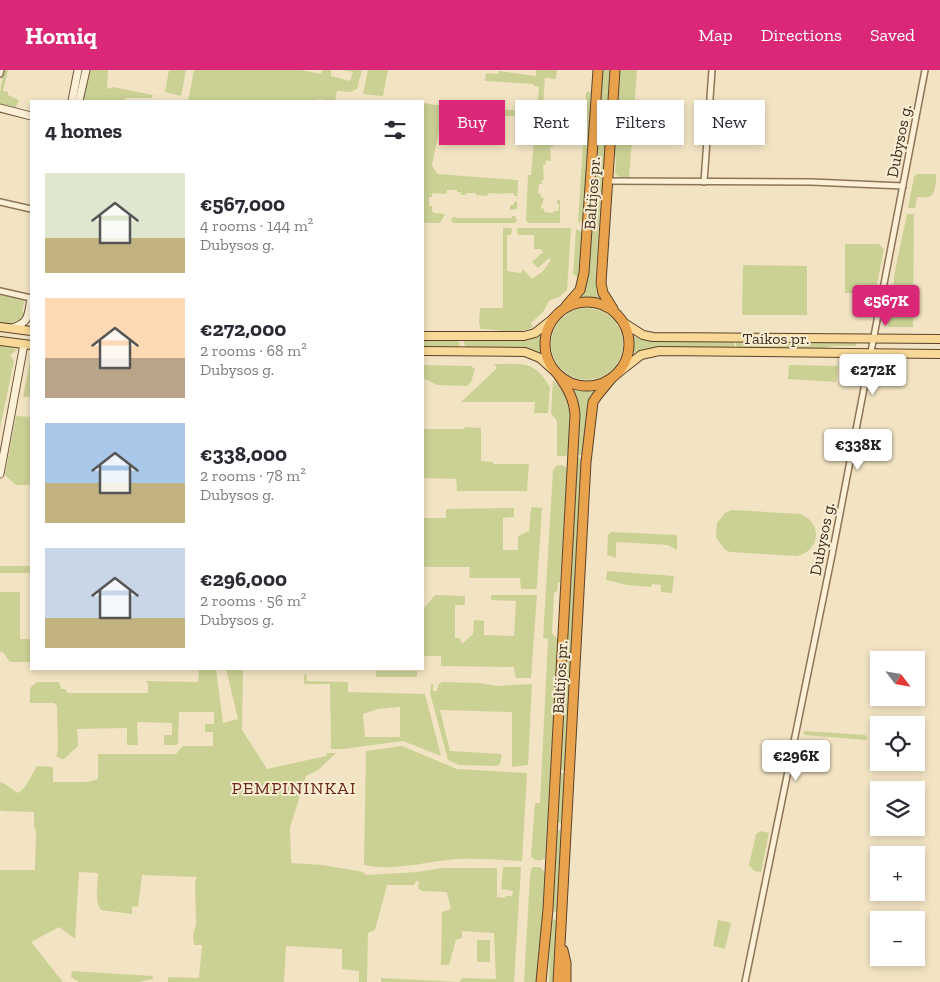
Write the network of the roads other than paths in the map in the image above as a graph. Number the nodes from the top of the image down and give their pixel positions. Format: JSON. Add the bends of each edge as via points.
{"nodes":[{"id":1,"x":1,"y":70,"type":"edge"},
{"id":2,"x":78,"y":70,"type":"edge"},
{"id":3,"x":86,"y":70,"type":"edge"},
{"id":4,"x":598,"y":70,"type":"edge"},
{"id":5,"x":615,"y":70,"type":"edge"},
{"id":6,"x":712,"y":70,"type":"edge"},
{"id":7,"x":925,"y":70,"type":"edge"},
{"id":8,"x":0,"y":74,"type":"edge"},
{"id":9,"x":72,"y":100,"type":"edge"},
{"id":10,"x":79,"y":100,"type":"edge"},
{"id":11,"x":0,"y":108,"type":"edge"},
{"id":12,"x":30,"y":116,"type":"edge"},
{"id":13,"x":608,"y":181,"type":"junction"},
{"id":14,"x":704,"y":182,"type":"junction"},
{"id":15,"x":903,"y":186,"type":"junction"},
{"id":16,"x":0,"y":202,"type":"edge"},
{"id":17,"x":30,"y":208,"type":"edge"},
{"id":18,"x":0,"y":291,"type":"edge"},
{"id":19,"x":30,"y":298,"type":"edge"},
{"id":20,"x":30,"y":303,"type":"edge"},
{"id":21,"x":563,"y":309,"type":"junction"},
{"id":22,"x":616,"y":314,"type":"junction"},
{"id":23,"x":554,"y":318,"type":"junction"},
{"id":24,"x":624,"y":323,"type":"junction"},
{"id":25,"x":0,"y":327,"type":"edge"},
{"id":26,"x":9,"y":328,"type":"junction"},
{"id":27,"x":30,"y":331,"type":"edge"},
{"id":28,"x":424,"y":336,"type":"edge"},
{"id":29,"x":874,"y":338,"type":"junction"},
{"id":30,"x":940,"y":339,"type":"edge"},
{"id":31,"x":0,"y":341,"type":"edge"},
{"id":32,"x":28,"y":344,"type":"edge"},
{"id":33,"x":424,"y":351,"type":"edge"},
{"id":34,"x":871,"y":353,"type":"junction"},
{"id":35,"x":940,"y":354,"type":"edge"},
{"id":36,"x":556,"y":372,"type":"junction"},
{"id":37,"x":618,"y":373,"type":"junction"},
{"id":38,"x":611,"y":380,"type":"junction"},
{"id":39,"x":0,"y":474,"type":"edge"},
{"id":40,"x":552,"y":832,"type":"junction"},
{"id":41,"x":566,"y":832,"type":"junction"},
{"id":42,"x":548,"y":909,"type":"junction"},
{"id":43,"x":562,"y":913,"type":"junction"},
{"id":44,"x":560,"y":939,"type":"junction"},
{"id":45,"x":543,"y":982,"type":"edge"},
{"id":46,"x":558,"y":982,"type":"edge"},
{"id":47,"x":566,"y":982,"type":"edge"},
{"id":48,"x":745,"y":982,"type":"edge"}],
"edges":[{"from":1,"to":8,"type":"street"},
{"from":2,"to":9,"type":"street"},
{"from":3,"to":10,"type":"street"},
{"from":4,"to":21,"type":"highway","name":"Baltijos pr.","via":[[584,273],[580,290]]},
{"from":5,"to":13,"type":"highway","name":"Baltijos pr."},
{"from":6,"to":14,"type":"street"},
{"from":7,"to":15,"type":"street","name":"Dubysos g."},
{"from":11,"to":12,"type":"street"},
{"from":13,"to":14,"type":"street"},
{"from":13,"to":22,"type":"highway","name":"Baltijos pr.","via":[[601,283],[606,301]]},
{"from":14,"to":15,"type":"street"},
{"from":15,"to":29,"type":"street","name":"Dubysos g."},
{"from":16,"to":17,"type":"street"},
{"from":18,"to":19,"type":"street"},
{"from":20,"to":26,"type":"street","via":[[26,322]]},
{"from":21,"to":22,"type":"highway","via":[[586,302],[602,305]]},
{"from":21,"to":23,"type":"highway"},
{"from":22,"to":24,"type":"highway"},
{"from":23,"to":28,"type":"main road","via":[[535,333],[524,336]]},
{"from":23,"to":36,"type":"highway","via":[[545,340],[547,358]]},
{"from":24,"to":29,"type":"main road","name":"Taikos pr.","via":[[643,335],[653,337]]},
{"from":24,"to":37,"type":"highway","via":[[628,333],[628,354]]},
{"from":25,"to":26,"type":"main road"},
{"from":26,"to":27,"type":"main road"},
{"from":29,"to":30,"type":"main road","name":"Taikos pr."},
{"from":29,"to":34,"type":"street","name":"Dubysos g."},
{"from":31,"to":32,"type":"main road"},
{"from":32,"to":39,"type":"street"},
{"from":33,"to":36,"type":"main road","via":[[525,352],[540,358]]},
{"from":34,"to":35,"type":"main road","name":"Taikos pr."},
{"from":34,"to":37,"type":"main road","name":"Taikos pr.","via":[[659,351],[641,355]]},
{"from":34,"to":48,"type":"street","name":"Dubysos g."},
{"from":36,"to":38,"type":"highway","via":[[566,381],[581,386]]},
{"from":36,"to":40,"type":"highway","name":"Baltijos pr.","via":[[573,401],[575,415]]},
{"from":37,"to":38,"type":"highway"},
{"from":38,"to":41,"type":"highway","name":"Baltijos pr.","via":[[593,402],[586,462]]},
{"from":40,"to":41,"type":"highway","via":[[560,825]]},
{"from":40,"to":42,"type":"highway","name":"Baltijos pr."},
{"from":41,"to":43,"type":"highway","name":"Baltijos pr."},
{"from":42,"to":43,"type":"highway","via":[[555,916]]},
{"from":42,"to":45,"type":"highway","name":"Baltijos pr."},
{"from":43,"to":44,"type":"highway","name":"Baltijos pr."},
{"from":44,"to":46,"type":"highway","name":"Baltijos pr."},
{"from":44,"to":47,"type":"highway","via":[[566,963]]}]}
